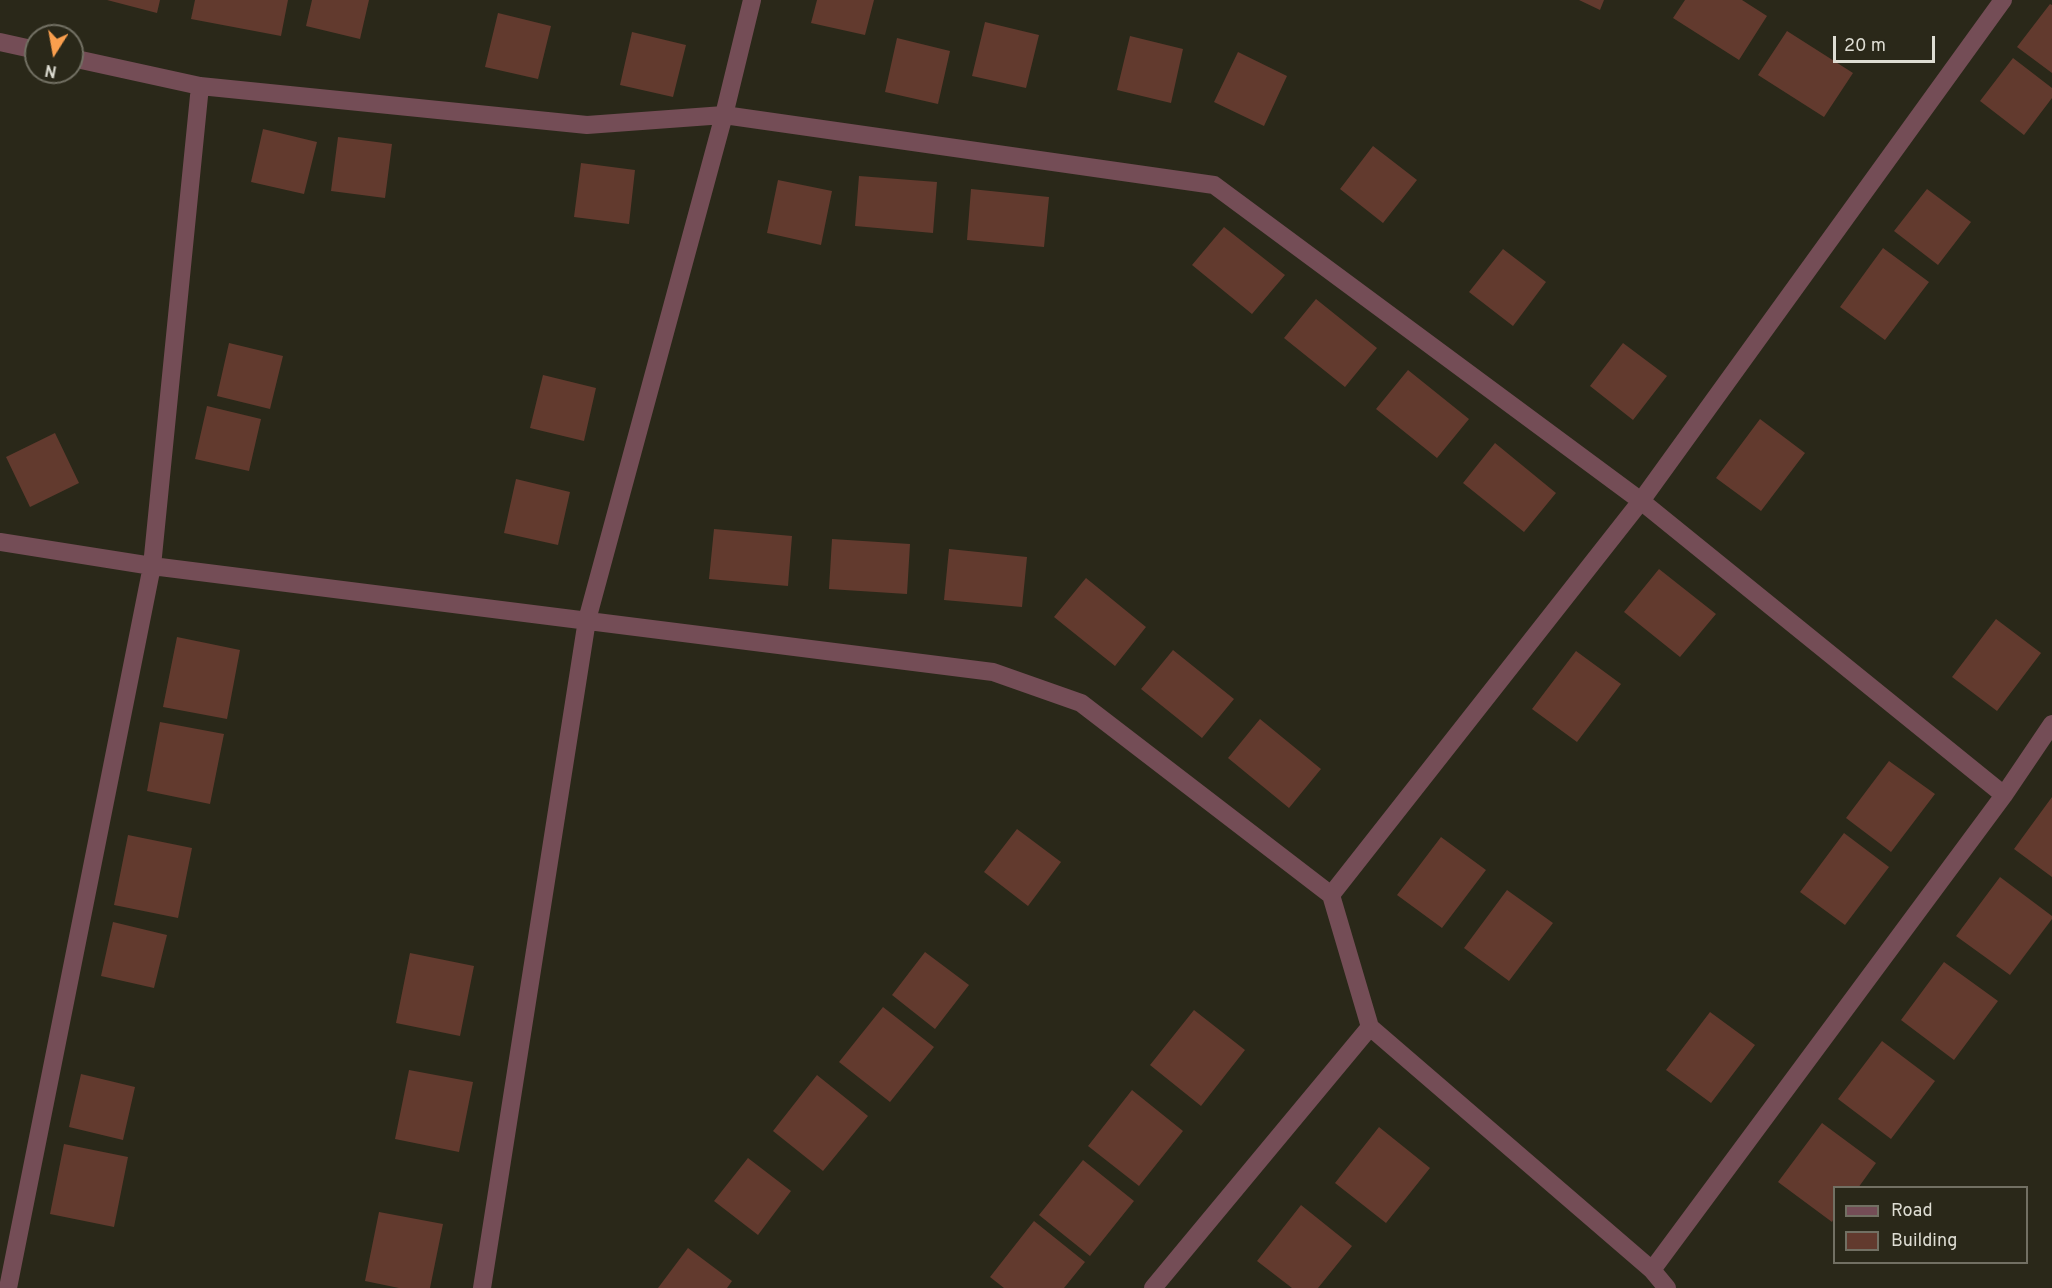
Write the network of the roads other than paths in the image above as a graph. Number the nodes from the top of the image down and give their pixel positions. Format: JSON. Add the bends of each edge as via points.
{"nodes":[{"id":1,"x":752,"y":0,"type":"edge"},
{"id":2,"x":2002,"y":0,"type":"edge"},
{"id":3,"x":0,"y":42,"type":"edge"},
{"id":4,"x":24,"y":47,"type":"edge"},
{"id":5,"x":84,"y":61,"type":"edge"},
{"id":6,"x":200,"y":86,"type":"junction"},
{"id":7,"x":724,"y":115,"type":"junction"},
{"id":8,"x":1641,"y":501,"type":"junction"},
{"id":9,"x":0,"y":542,"type":"edge"},
{"id":10,"x":152,"y":566,"type":"junction"},
{"id":11,"x":587,"y":620,"type":"junction"},
{"id":12,"x":2052,"y":724,"type":"edge"},
{"id":13,"x":2004,"y":795,"type":"junction"},
{"id":14,"x":1331,"y":895,"type":"junction"},
{"id":15,"x":1370,"y":1028,"type":"junction"},
{"id":16,"x":1652,"y":1270,"type":"junction"},
{"id":17,"x":8,"y":1288,"type":"edge"},
{"id":18,"x":482,"y":1288,"type":"edge"},
{"id":19,"x":1153,"y":1288,"type":"edge"},
{"id":20,"x":1667,"y":1288,"type":"edge"}],
"edges":[{"from":1,"to":7,"type":"street"},
{"from":2,"to":8,"type":"street"},
{"from":3,"to":4,"type":"street"},
{"from":5,"to":6,"type":"street"},
{"from":6,"to":7,"type":"street","via":[[587,125]]},
{"from":6,"to":10,"type":"street"},
{"from":7,"to":8,"type":"street","via":[[1214,184]]},
{"from":7,"to":11,"type":"street"},
{"from":8,"to":13,"type":"street"},
{"from":8,"to":14,"type":"street"},
{"from":9,"to":10,"type":"street"},
{"from":10,"to":11,"type":"street"},
{"from":10,"to":17,"type":"street"},
{"from":11,"to":14,"type":"street","via":[[993,672],[1081,703]]},
{"from":11,"to":18,"type":"street"},
{"from":12,"to":13,"type":"street"},
{"from":13,"to":16,"type":"street"},
{"from":14,"to":15,"type":"street"},
{"from":15,"to":16,"type":"street"},
{"from":15,"to":19,"type":"street"},
{"from":16,"to":20,"type":"street"}]}
